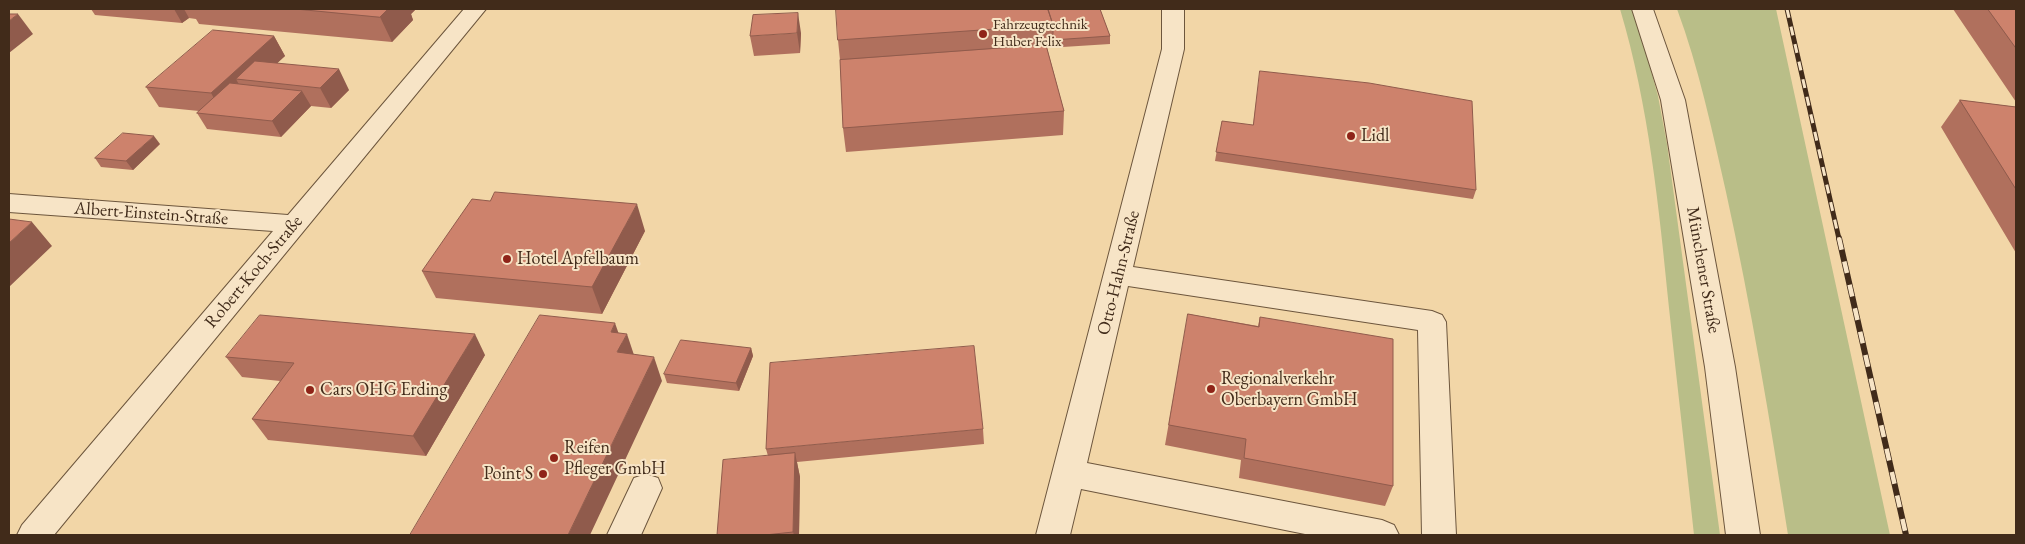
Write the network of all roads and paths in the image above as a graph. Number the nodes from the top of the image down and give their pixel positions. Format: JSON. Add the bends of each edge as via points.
{"nodes":[{"id":1,"x":475,"y":9,"type":"edge"},
{"id":2,"x":1172,"y":9,"type":"edge"},
{"id":3,"x":1642,"y":9,"type":"edge"},
{"id":4,"x":9,"y":203,"type":"edge"},
{"id":5,"x":294,"y":224,"type":"junction"},
{"id":6,"x":1118,"y":275,"type":"junction"},
{"id":7,"x":1069,"y":473,"type":"junction"},
{"id":8,"x":646,"y":488,"type":"dead end"},
{"id":9,"x":34,"y":535,"type":"edge"},
{"id":10,"x":624,"y":535,"type":"edge"},
{"id":11,"x":1053,"y":535,"type":"edge"},
{"id":12,"x":1382,"y":535,"type":"edge"},
{"id":13,"x":1439,"y":535,"type":"edge"},
{"id":14,"x":1743,"y":535,"type":"edge"}],
"edges":[{"from":1,"to":5,"type":"street","name":"Robert-Koch-Straße"},
{"from":2,"to":6,"type":"street","name":"Otto-Hahn-Straße","via":[[1174,49]]},
{"from":3,"to":14,"type":"street","name":"Münchener Straße","via":[[1673,100],[1720,367]]},
{"from":4,"to":5,"type":"street","name":"Albert-Einstein-Straße"},
{"from":5,"to":9,"type":"street","name":"Robert-Koch-Straße"},
{"from":6,"to":7,"type":"street","name":"Otto-Hahn-Straße"},
{"from":6,"to":13,"type":"street","via":[[1432,322]]},
{"from":7,"to":11,"type":"street","name":"Otto-Hahn-Straße"},
{"from":7,"to":12,"type":"street"},
{"from":8,"to":10,"type":"street"}]}
